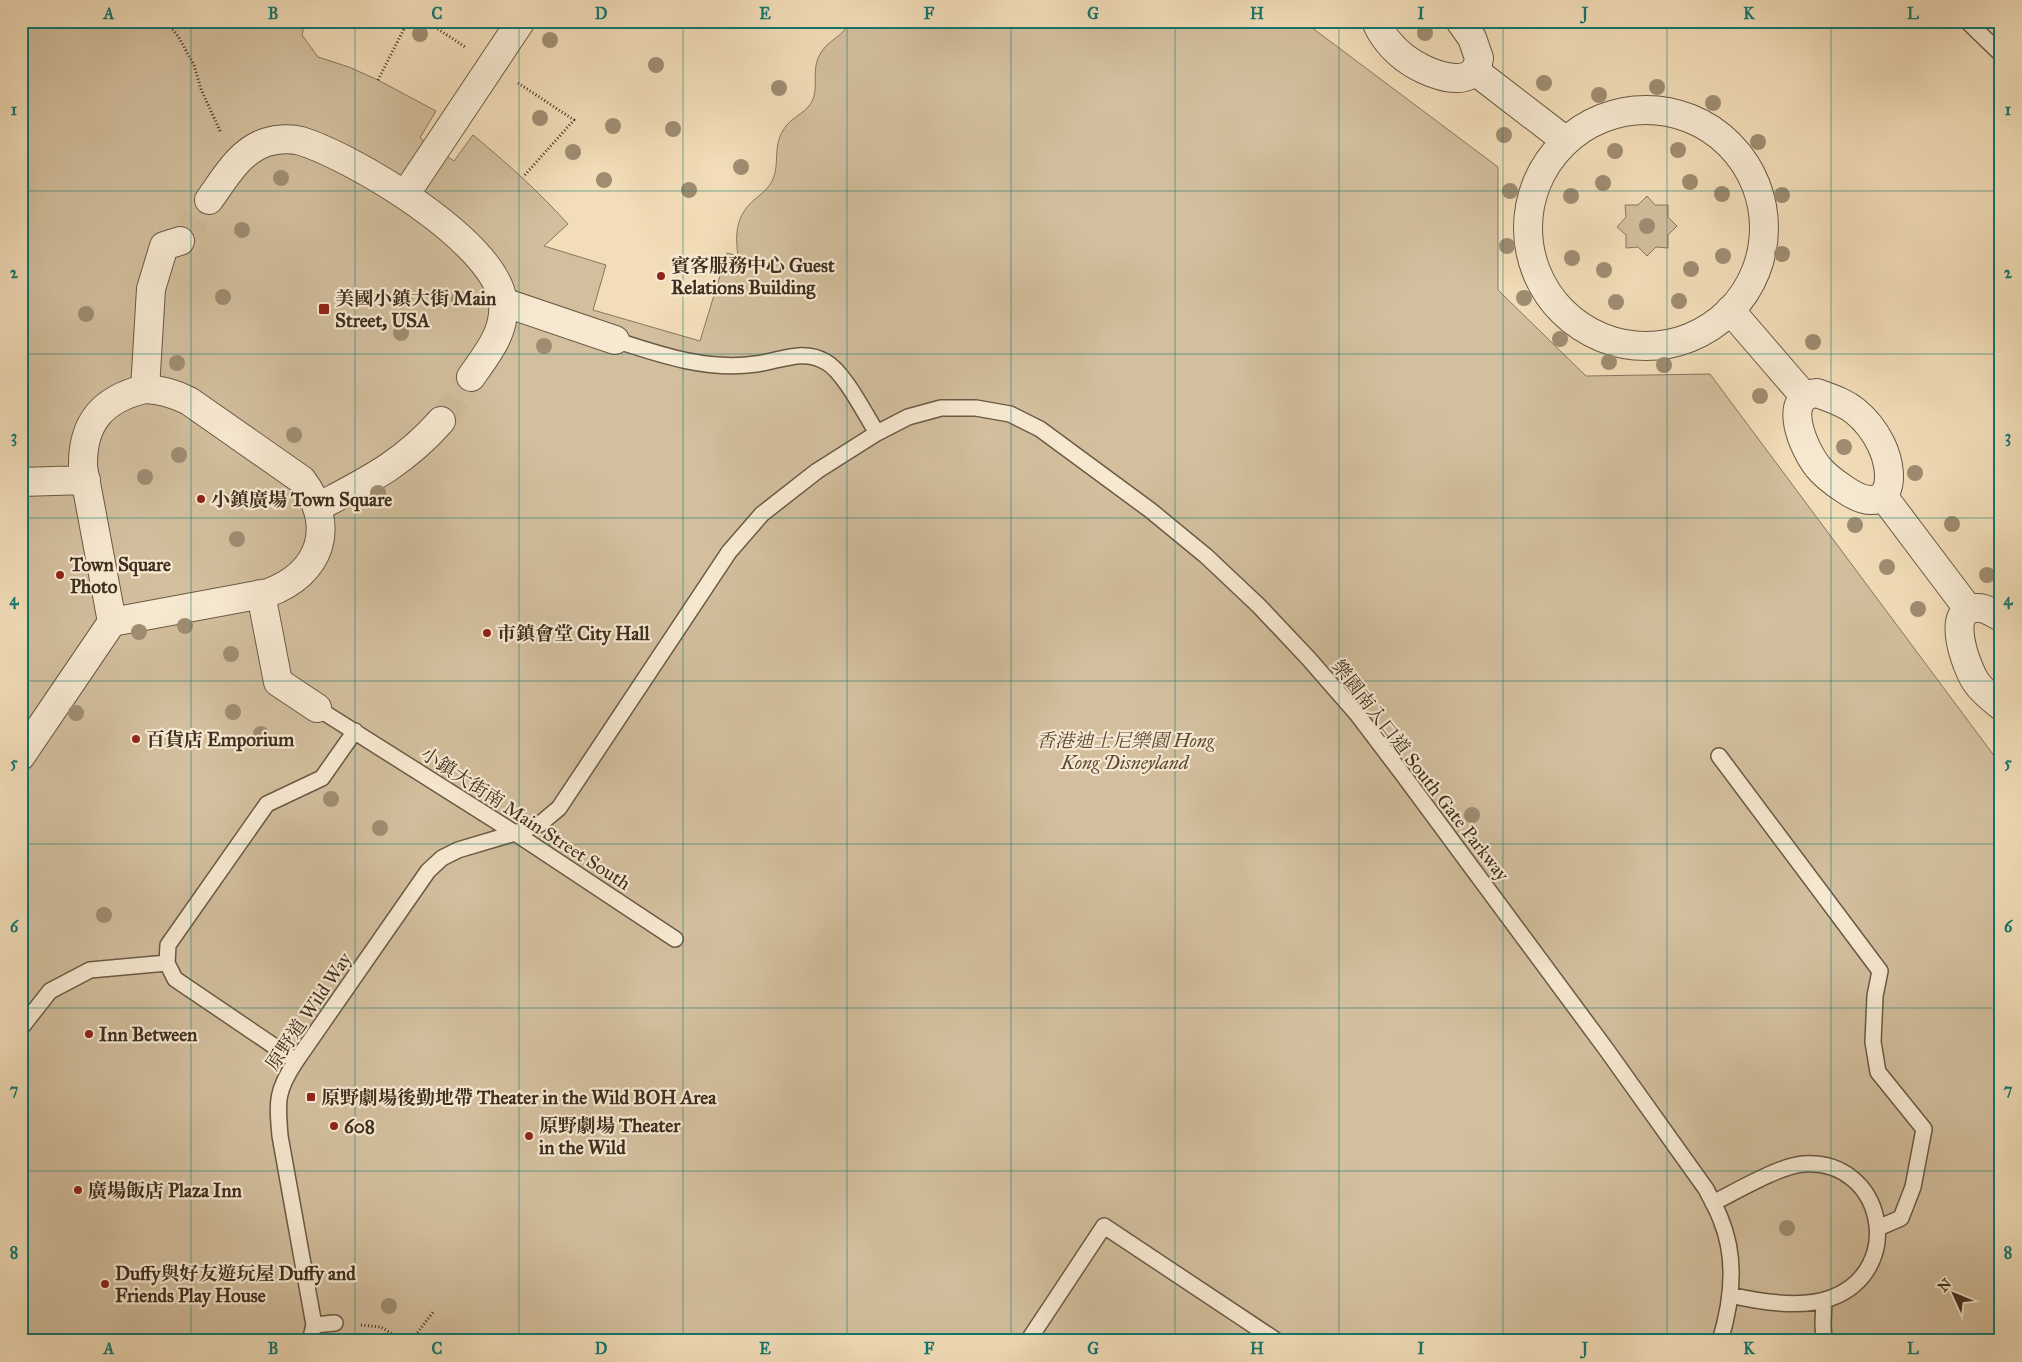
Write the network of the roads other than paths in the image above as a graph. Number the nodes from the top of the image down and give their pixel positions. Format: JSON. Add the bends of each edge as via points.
{"nodes":[{"id":1,"x":521,"y":21,"type":"edge"},
{"id":2,"x":1376,"y":21,"type":"edge"},
{"id":3,"x":1460,"y":21,"type":"edge"},
{"id":4,"x":1967,"y":21,"type":"edge"},
{"id":5,"x":2001,"y":54,"type":"edge"},
{"id":6,"x":1475,"y":71,"type":"junction"},
{"id":7,"x":1566,"y":141,"type":"junction"},
{"id":8,"x":405,"y":195,"type":"junction"},
{"id":9,"x":209,"y":200,"type":"tunnel mouth"},
{"id":10,"x":180,"y":241,"type":"tunnel mouth"},
{"id":11,"x":503,"y":302,"type":"junction"},
{"id":12,"x":1730,"y":310,"type":"junction"},
{"id":13,"x":615,"y":340,"type":"joint"},
{"id":14,"x":471,"y":377,"type":"tunnel mouth"},
{"id":15,"x":145,"y":389,"type":"junction"},
{"id":16,"x":1805,"y":397,"type":"junction"},
{"id":17,"x":441,"y":421,"type":"tunnel mouth"},
{"id":18,"x":877,"y":432,"type":"junction"},
{"id":19,"x":86,"y":480,"type":"junction"},
{"id":20,"x":21,"y":482,"type":"edge"},
{"id":21,"x":1883,"y":496,"type":"junction"},
{"id":22,"x":318,"y":507,"type":"junction"},
{"id":23,"x":261,"y":594,"type":"junction"},
{"id":24,"x":1969,"y":610,"type":"junction"},
{"id":25,"x":2001,"y":617,"type":"edge"},
{"id":26,"x":112,"y":622,"type":"junction"},
{"id":27,"x":2001,"y":706,"type":"edge"},
{"id":28,"x":317,"y":708,"type":"joint"},
{"id":29,"x":355,"y":731,"type":"junction"},
{"id":30,"x":21,"y":756,"type":"edge"},
{"id":31,"x":1719,"y":756,"type":"dead end"},
{"id":32,"x":516,"y":834,"type":"junction"},
{"id":33,"x":674,"y":939,"type":"dead end"},
{"id":34,"x":167,"y":963,"type":"junction"},
{"id":35,"x":21,"y":1028,"type":"edge"},
{"id":36,"x":296,"y":1061,"type":"junction"},
{"id":37,"x":1713,"y":1203,"type":"junction"},
{"id":38,"x":1878,"y":1228,"type":"junction"},
{"id":39,"x":1730,"y":1295,"type":"junction"},
{"id":40,"x":1824,"y":1300,"type":"junction"},
{"id":41,"x":335,"y":1323,"type":"road end"},
{"id":42,"x":314,"y":1325,"type":"junction"},
{"id":43,"x":310,"y":1341,"type":"edge"},
{"id":44,"x":1028,"y":1341,"type":"edge"},
{"id":45,"x":1277,"y":1341,"type":"edge"},
{"id":46,"x":1720,"y":1341,"type":"edge"},
{"id":47,"x":1824,"y":1341,"type":"edge"}],
"edges":[{"from":1,"to":8,"type":"street"},
{"from":2,"to":6,"type":"street","via":[[1390,44],[1422,69],[1463,78]]},
{"from":3,"to":6,"type":"street","via":[[1472,38],[1479,58]]},
{"from":4,"to":5,"type":"lane"},
{"from":6,"to":7,"type":"street"},
{"from":7,"to":12,"type":"street","via":[[1588,124],[1614,114],[1642,109],[1670,112],[1696,121],[1720,136],[1740,155],[1754,179],[1762,206],[1764,234],[1759,261],[1748,287]]},
{"from":7,"to":12,"type":"street","via":[[1541,175],[1530,206],[1528,231],[1531,256],[1540,280],[1570,319],[1615,342],[1640,346],[1689,337],[1711,326]]},
{"from":8,"to":9,"type":"street","via":[[361,168],[299,141],[283,140],[266,142],[235,163]]},
{"from":8,"to":11,"type":"street","via":[[444,225],[492,273]]},
{"from":10,"to":15,"type":"street","via":[[164,246],[151,289]]},
{"from":11,"to":13,"type":"street"},
{"from":11,"to":14,"type":"street","via":[[495,343]]},
{"from":12,"to":16,"type":"street"},
{"from":13,"to":18,"type":"lane","via":[[691,363],[724,366],[756,364],[802,354],[815,356],[838,371]]},
{"from":15,"to":19,"type":"street","via":[[115,399],[93,422],[83,451]]},
{"from":15,"to":22,"type":"street","via":[[168,392],[190,401],[302,480]]},
{"from":16,"to":21,"type":"street","via":[[1817,393],[1837,400],[1855,411],[1869,426],[1881,444],[1888,464],[1890,484]]},
{"from":16,"to":21,"type":"street","via":[[1797,409],[1799,430],[1818,468],[1850,494],[1870,501]]},
{"from":17,"to":22,"type":"street","via":[[424,440],[383,472]]},
{"from":18,"to":32,"type":"lane","name":"樂園南入口道 South Gate Parkway","via":[[817,471],[762,514],[729,552],[560,808],[540,824]]},
{"from":18,"to":37,"type":"lane","name":"樂園南入口道 South Gate Parkway","via":[[908,417],[941,408],[976,408],[1010,414],[1040,428],[1206,556],[1259,606],[1357,714],[1600,1041]]},
{"from":19,"to":20,"type":"street"},
{"from":19,"to":26,"type":"street"},
{"from":21,"to":24,"type":"street"},
{"from":22,"to":23,"type":"street","via":[[320,539],[307,568],[283,587]]},
{"from":23,"to":26,"type":"street"},
{"from":23,"to":28,"type":"street","via":[[278,682]]},
{"from":24,"to":25,"type":"street","via":[[1981,608]]},
{"from":24,"to":27,"type":"street","via":[[1960,622],[1966,664],[1976,682]]},
{"from":26,"to":30,"type":"street"},
{"from":28,"to":29,"type":"lane","name":"小鎮大街南 Main Street South"},
{"from":29,"to":32,"type":"lane","name":"小鎮大街南 Main Street South"},
{"from":29,"to":34,"type":"lane","via":[[322,778],[267,804],[168,945]]},
{"from":31,"to":38,"type":"lane","via":[[1880,971],[1873,1042],[1878,1072],[1924,1129],[1913,1187],[1901,1218]]},
{"from":32,"to":33,"type":"lane","name":"小鎮大街南 Main Street South"},
{"from":32,"to":36,"type":"lane","name":"原野道 Wild Way","via":[[458,850],[442,858],[428,871]]},
{"from":34,"to":35,"type":"lane","via":[[90,970],[50,991]]},
{"from":34,"to":36,"type":"lane","via":[[175,979]]},
{"from":36,"to":42,"type":"lane","name":"原野道 Wild Way","via":[[280,1091],[280,1136]]},
{"from":37,"to":38,"type":"lane","via":[[1784,1168],[1802,1164],[1821,1165],[1839,1170],[1854,1180],[1875,1210]]},
{"from":37,"to":39,"type":"lane","name":"樂園南入口道 South Gate Parkway","via":[[1727,1238]]},
{"from":38,"to":40,"type":"lane","via":[[1877,1246],[1861,1279],[1847,1291]]},
{"from":39,"to":40,"type":"lane","via":[[1784,1303]]},
{"from":39,"to":46,"type":"lane","name":"樂園南入口道 South Gate Parkway"},
{"from":40,"to":47,"type":"lane"},
{"from":41,"to":42,"type":"lane"},
{"from":42,"to":43,"type":"lane"},
{"from":44,"to":45,"type":"lane","via":[[1104,1226]]}]}
